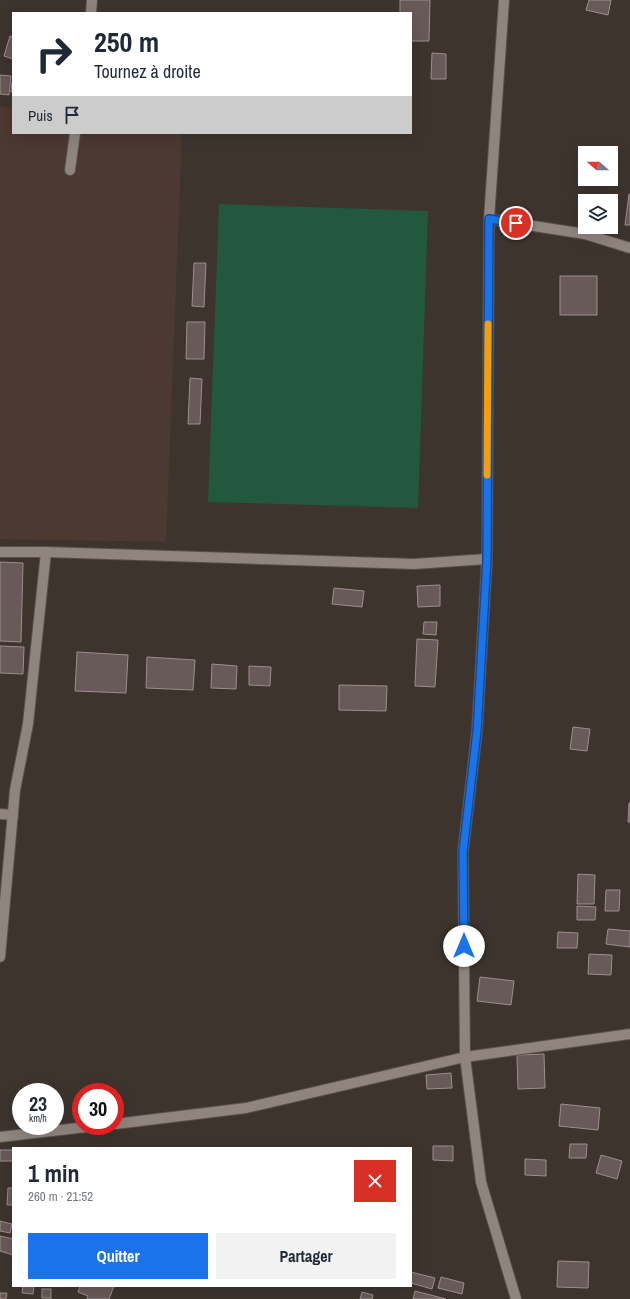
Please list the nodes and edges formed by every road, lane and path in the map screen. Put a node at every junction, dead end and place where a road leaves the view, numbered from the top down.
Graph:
1 (92, 0) edge
2 (504, 0) edge
3 (91, 12) edge
4 (75, 134) edge
5 (70, 170) dead end
6 (489, 219) junction
7 (630, 248) edge
8 (0, 552) edge
9 (46, 552) junction
10 (487, 559) junction
11 (0, 814) edge
12 (13, 815) junction
13 (0, 957) edge
14 (630, 1034) edge
15 (465, 1057) junction
16 (124, 1123) edge
17 (72, 1129) edge
18 (0, 1138) edge
19 (516, 1299) edge

1 - 3 street
2 - 6 street
4 - 5 street
6 - 7 street
6 - 10 street
8 - 9 street
9 - 10 street
9 - 12 street
10 - 15 street
11 - 12 street
12 - 13 street
14 - 15 street
15 - 16 street
15 - 19 street
17 - 18 street

